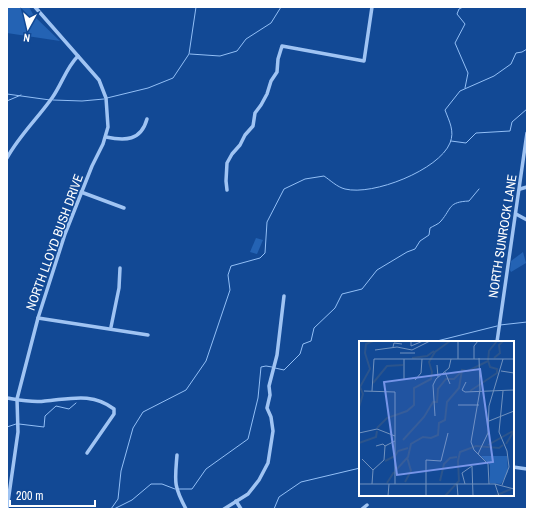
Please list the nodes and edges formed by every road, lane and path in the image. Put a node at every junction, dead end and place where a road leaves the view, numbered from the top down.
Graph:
1 (35, 7) edge
2 (372, 7) edge
3 (78, 56) junction
4 (148, 120) dead end
5 (527, 133) edge
6 (106, 137) junction
7 (7, 158) edge
8 (527, 187) edge
9 (520, 189) junction
10 (228, 190) dead end
11 (82, 192) junction
12 (124, 208) dead end
13 (516, 214) junction
14 (527, 220) edge
15 (120, 268) dead end
16 (284, 296) dead end
17 (38, 318) junction
18 (111, 328) junction
19 (148, 334) dead end
20 (498, 341) edge
21 (7, 398) edge
22 (17, 399) junction
23 (87, 453) dead end
24 (177, 455) dead end
25 (514, 467) edge
26 (527, 469) edge
27 (9, 479) edge
28 (236, 501) junction
29 (367, 505) dead end
30 (7, 509) edge
31 (186, 509) edge
32 (224, 509) edge
33 (241, 509) edge
34 (362, 509) edge

1 - 3 street, NORTH LLOYD BUSH DRIVE
2 - 10 street
3 - 6 street, NORTH LLOYD BUSH DRIVE
3 - 7 street
4 - 6 street
5 - 9 street, NORTH SUNROCK LANE
6 - 11 street, NORTH LLOYD BUSH DRIVE
8 - 9 street
9 - 13 street, NORTH SUNROCK LANE
11 - 12 street
11 - 17 street, NORTH LLOYD BUSH DRIVE
13 - 14 street
13 - 20 street, NORTH SUNROCK LANE
15 - 18 street
16 - 28 street
17 - 18 street
17 - 22 street, NORTH LLOYD BUSH DRIVE
18 - 19 street
21 - 22 street
22 - 23 street
22 - 27 street, NORTH LLOYD BUSH DRIVE
24 - 31 street
25 - 26 street
27 - 30 street, NORTH LLOYD BUSH DRIVE
28 - 32 street
28 - 33 street
29 - 34 street

